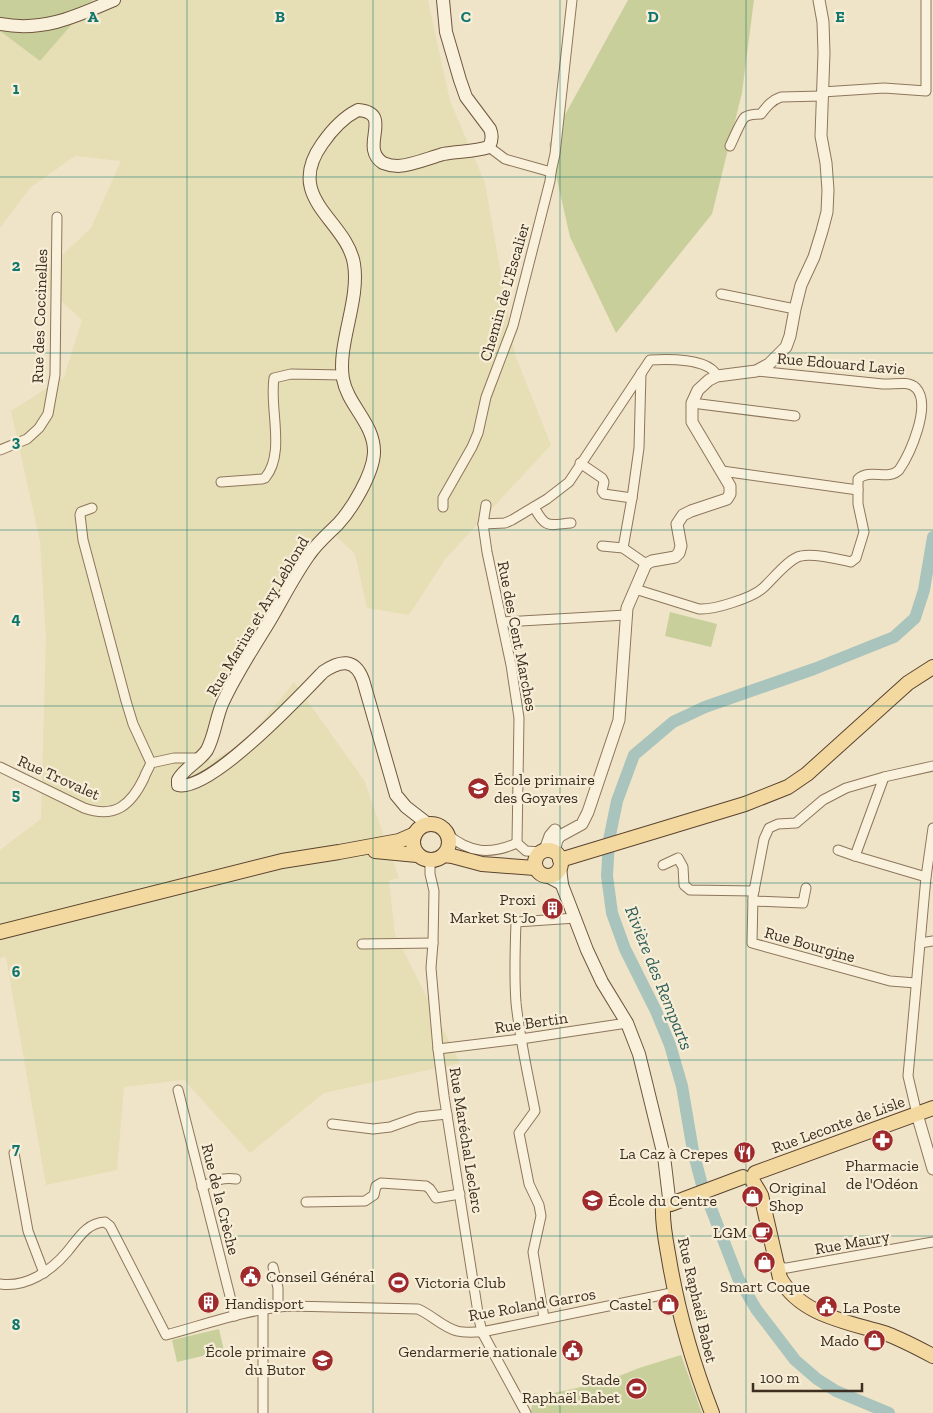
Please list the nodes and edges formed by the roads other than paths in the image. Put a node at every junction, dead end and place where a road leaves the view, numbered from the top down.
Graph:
1 (114, 0) edge
2 (443, 0) edge
3 (572, 0) edge
4 (819, 0) edge
5 (926, 0) edge
6 (0, 24) edge
7 (822, 94) junction
8 (730, 146) dead end
9 (488, 147) junction
10 (551, 172) junction
11 (57, 217) dead end
12 (721, 294) dead end
13 (795, 309) junction
14 (756, 371) junction
15 (641, 372) junction
16 (343, 375) junction
17 (718, 376) junction
18 (692, 402) junction
19 (794, 416) dead end
20 (0, 450) edge
21 (580, 463) junction
22 (722, 471) junction
23 (221, 482) dead end
24 (858, 490) junction
25 (632, 498) junction
26 (486, 505) dead end
27 (443, 507) dead end
28 (534, 507) junction
29 (92, 508) dead end
30 (571, 523) dead end
31 (483, 524) junction
32 (602, 546) dead end
33 (623, 548) junction
34 (646, 564) junction
35 (635, 589) junction
36 (626, 616) junction
37 (502, 622) junction
38 (933, 667) edge
39 (201, 758) junction
40 (151, 763) junction
41 (933, 766) edge
42 (0, 767) edge
43 (884, 777) junction
44 (933, 828) edge
45 (420, 830) junction
46 (448, 836) junction
47 (517, 844) junction
48 (838, 850) dead end
49 (339, 852) junction
50 (931, 855) edge
51 (444, 856) junction
52 (855, 856) junction
53 (423, 858) junction
54 (463, 858) junction
55 (547, 861) junction
56 (663, 866) dead end
57 (926, 877) junction
58 (806, 888) dead end
59 (754, 891) junction
60 (753, 901) junction
61 (576, 918) junction
62 (0, 932) edge
63 (933, 941) edge
64 (433, 943) junction
65 (920, 943) junction
66 (362, 944) dead end
67 (916, 984) junction
68 (627, 1023) junction
69 (521, 1039) junction
70 (438, 1049) junction
71 (178, 1090) dead end
72 (933, 1108) edge
73 (447, 1114) junction
74 (917, 1114) junction
75 (332, 1124) dead end
76 (14, 1153) dead end
77 (933, 1169) edge
78 (745, 1178) junction
79 (236, 1179) dead end
80 (202, 1187) junction
81 (460, 1194) junction
82 (306, 1202) dead end
83 (670, 1202) junction
84 (933, 1242) edge
85 (776, 1264) junction
86 (273, 1266) dead end
87 (44, 1273) junction
88 (0, 1284) edge
89 (676, 1292) junction
90 (278, 1307) junction
91 (263, 1309) junction
92 (235, 1316) junction
93 (544, 1318) junction
94 (482, 1332) junction
95 (933, 1356) edge
96 (263, 1413) edge
97 (526, 1413) edge
98 (712, 1413) edge

1 - 6 main road
2 - 9 main road
3 - 10 street
4 - 7 street
5 - 7 street
7 - 8 street
7 - 13 street
9 - 10 street
9 - 16 main road, Rue Marius et Ary Leblond
10 - 27 street, Chemin de L'Escalier
11 - 20 street, Rue des Coccinelles
12 - 13 street
13 - 14 street
14 - 17 street
14 - 24 street, Rue Edouard Lavie
15 - 17 street
15 - 21 street
15 - 25 street
16 - 23 street
16 - 39 main road, Rue Marius et Ary Leblond
17 - 18 street
18 - 19 street
18 - 22 street
21 - 25 street
21 - 28 street
22 - 24 street
22 - 34 street
24 - 35 street
25 - 33 street
26 - 31 street
28 - 30 street
28 - 31 street
29 - 40 street
31 - 37 street, Rue des Cent Marches
32 - 33 street
33 - 34 street
34 - 35 street
35 - 36 street
36 - 37 street
36 - 55 street
37 - 47 street, Rue des Cent Marches
38 - 55 main road
39 - 40 street
39 - 45 main road, Rue Marius et Ary Leblond
40 - 42 street, Rue Trovalet
41 - 43 street, Rue Bourgine
43 - 52 street
43 - 59 street, Rue Bourgine
44 - 50 street
45 - 46 main road
45 - 49 main road
45 - 53 main road
46 - 47 street
46 - 51 main road
46 - 54 main road
47 - 55 street
48 - 52 street
49 - 53 main road
49 - 62 main road
50 - 57 street
51 - 53 main road
51 - 54 main road
52 - 57 street
53 - 64 street, Rue Maréchal Leclerc
54 - 55 main road
55 - 61 main road
56 - 59 street
57 - 65 street
58 - 60 street
59 - 60 street, Rue Bourgine
60 - 67 street, Rue Bourgine
61 - 68 main road
61 - 69 street
63 - 65 street
64 - 66 street
64 - 70 street, Rue Maréchal Leclerc
65 - 67 street
67 - 74 street
68 - 69 street, Rue Bertin
68 - 83 main road
69 - 70 street, Rue Bertin
69 - 93 street
70 - 73 street, Rue Maréchal Leclerc
71 - 80 street, Rue de la Crèche
72 - 74 main road, Rue Leconte de Lisle
73 - 75 street
73 - 81 street, Rue Maréchal Leclerc
74 - 77 street
74 - 78 main road, Rue Leconte de Lisle
76 - 87 street
78 - 83 main road
78 - 85 main road
79 - 80 street
80 - 92 street, Rue de la Crèche
81 - 82 street
81 - 94 street, Rue Maréchal Leclerc
83 - 89 main road, Rue Raphaël Babet
84 - 85 street, Rue Maury
85 - 95 main road
86 - 90 street
87 - 88 street
87 - 92 street, Rue Roland Garros
89 - 93 street, Rue Roland Garros
89 - 98 main road, Rue Raphaël Babet
90 - 91 street, Rue Roland Garros
90 - 94 street, Rue Roland Garros
91 - 92 street, Rue Roland Garros
91 - 96 street
93 - 94 street, Rue Roland Garros
94 - 97 street, Rue Maréchal Leclerc

